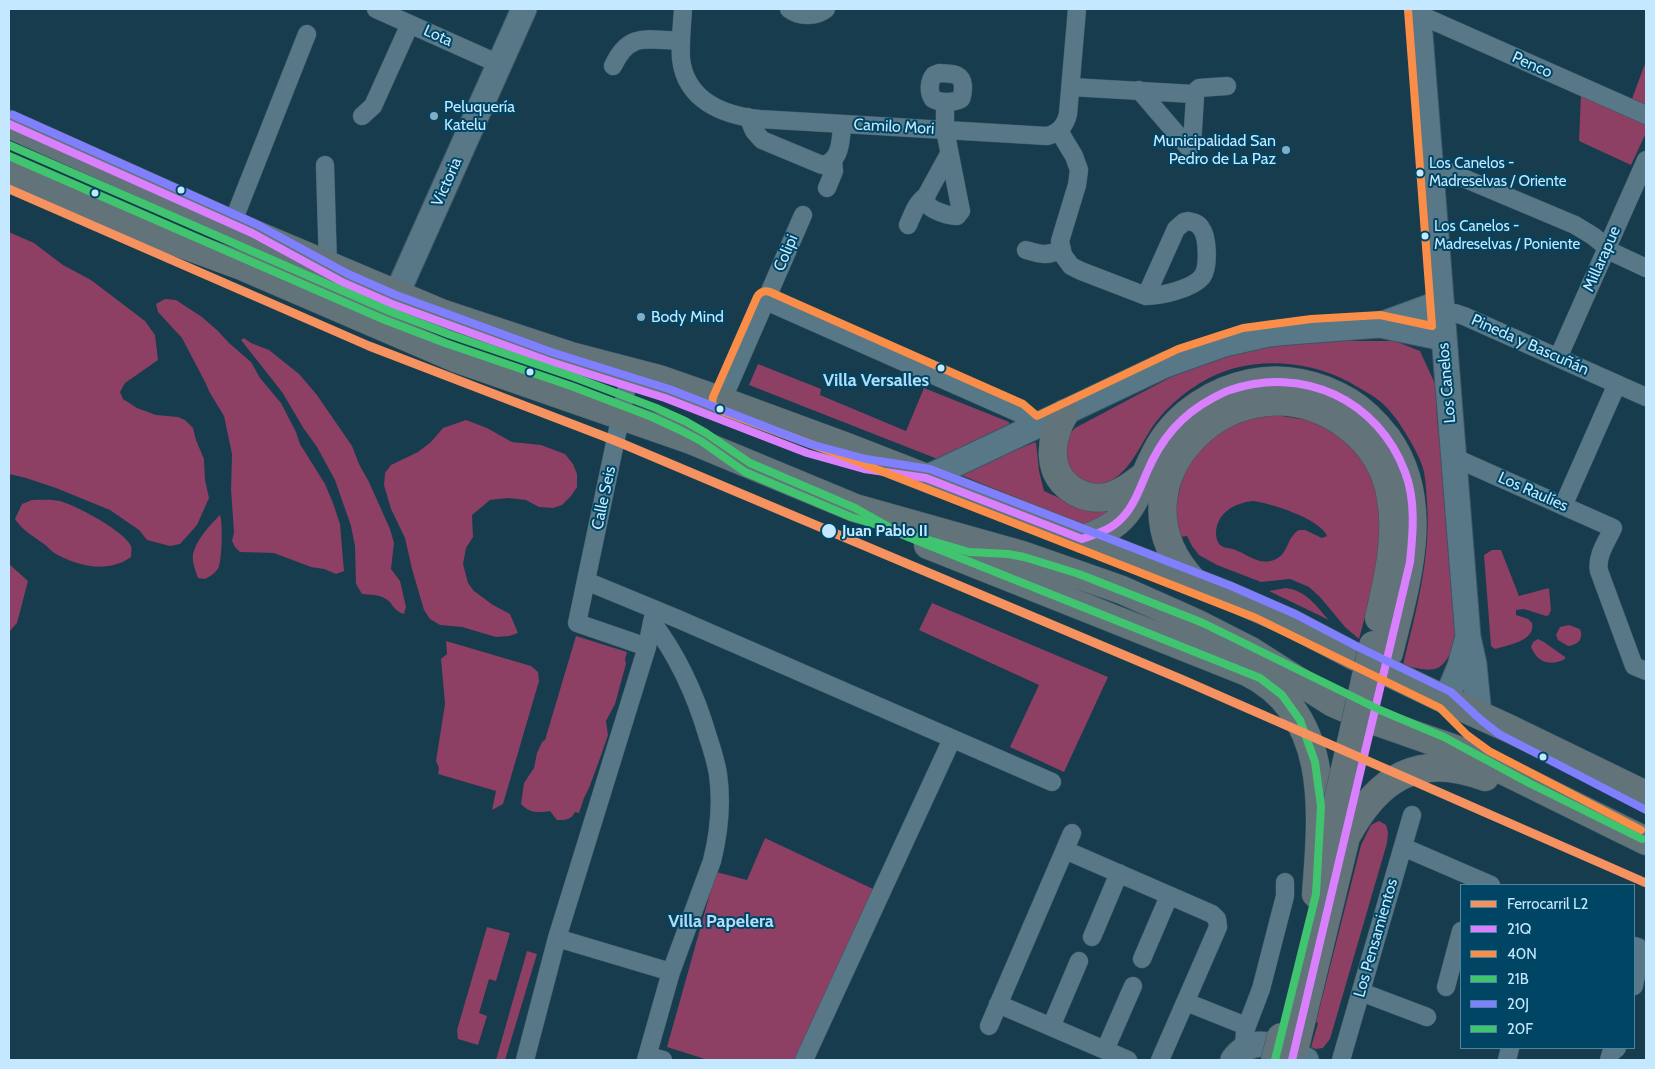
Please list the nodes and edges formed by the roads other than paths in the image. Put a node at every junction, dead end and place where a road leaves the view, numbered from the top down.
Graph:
1 (376, 9) edge
2 (524, 9) edge
3 (683, 9) edge
4 (789, 9) edge
5 (826, 9) edge
6 (1077, 9) edge
7 (1418, 12) edge
8 (410, 24) junction
9 (307, 34) dead end
10 (681, 41) junction
11 (499, 64) junction
12 (613, 66) dead end
13 (1071, 86) junction
14 (1227, 86) dead end
15 (1139, 90) junction
16 (1193, 94) junction
17 (945, 102) dead end
18 (1646, 115) edge
19 (362, 116) dead end
20 (748, 117) junction
21 (9, 124) edge
22 (842, 124) junction
23 (945, 130) junction
24 (1059, 131) junction
25 (949, 154) junction
26 (1646, 160) edge
27 (833, 161) junction
28 (1430, 164) junction
29 (325, 165) dead end
30 (9, 172) edge
31 (827, 188) dead end
32 (926, 196) junction
33 (803, 215) dead end
34 (232, 224) junction
35 (908, 225) dead end
36 (1607, 248) junction
37 (1060, 249) junction
38 (1026, 250) dead end
39 (328, 266) junction
40 (1646, 268) edge
41 (396, 295) junction
42 (1146, 296) dead end
43 (766, 301) junction
44 (1441, 308) junction
45 (1380, 325) junction
46 (382, 327) junction
47 (1443, 338) junction
48 (1558, 358) junction
49 (630, 372) junction
50 (1617, 384) junction
51 (1646, 397) edge
52 (722, 401) junction
53 (1065, 414) junction
54 (621, 416) junction
55 (1032, 429) junction
56 (1453, 457) junction
57 (1147, 474) junction
58 (926, 478) junction
59 (1563, 506) junction
60 (855, 508) junction
61 (1082, 539) junction
62 (586, 581) junction
63 (1194, 582) junction
64 (654, 616) junction
65 (1468, 637) junction
66 (646, 647) junction
67 (1381, 649) junction
68 (1646, 671) edge
69 (1446, 700) junction
70 (1478, 715) junction
71 (952, 739) junction
72 (1052, 782) dead end
73 (1646, 795) edge
74 (1412, 815) dead end
75 (1332, 832) junction
76 (1072, 833) dead end
77 (1646, 841) edge
78 (1403, 847) junction
79 (1065, 850) junction
80 (1646, 857) edge
81 (1119, 873) junction
82 (1285, 882) dead end
83 (1480, 883) edge
84 (1169, 896) junction
85 (1460, 935) edge
86 (1092, 936) dead end
87 (557, 938) junction
88 (1635, 946) edge
89 (1142, 958) dead end
90 (1080, 961) dead end
91 (671, 972) junction
92 (1635, 982) edge
93 (1133, 986) dead end
94 (1446, 987) dead end
95 (1361, 992) junction
96 (1186, 1002) junction
97 (998, 1004) junction
98 (1427, 1017) dead end
99 (988, 1026) dead end
100 (1051, 1027) junction
101 (1241, 1045) edge
102 (1105, 1050) junction
103 (1290, 1052) edge
104 (652, 1059) edge
105 (525, 1060) edge
106 (804, 1060) edge
107 (1128, 1060) edge
108 (1160, 1060) edge
109 (1341, 1060) edge

1 - 8 street, Lota
2 - 11 main road, Victoria
3 - 10 street, Camilo Mori
4 - 5 street
6 - 13 street
7 - 18 street, Penco
7 - 28 main road, Los Canelos
8 - 11 street, Lota
8 - 19 street
9 - 34 street
10 - 12 street
10 - 20 street, Camilo Mori
11 - 41 main road, Victoria
13 - 15 street
13 - 24 street
14 - 16 street
15 - 16 street
15 - 16 street
17 - 23 street
20 - 22 street, Camilo Mori
20 - 27 street
21 - 34 highway
22 - 23 street, Camilo Mori
22 - 27 street
23 - 24 street, Camilo Mori
23 - 25 street
24 - 37 street
25 - 32 street
25 - 32 street
26 - 36 street, Millarapue
27 - 31 street
28 - 36 street
28 - 44 main road, Los Canelos
29 - 39 street
30 - 46 highway
32 - 35 street
33 - 43 street, Colipi
34 - 39 highway
36 - 40 street
36 - 48 street, Millarapue
37 - 38 street
37 - 42 street
39 - 41 highway
41 - 46 main road, Victoria
41 - 49 highway
43 - 52 street, Colipi
43 - 55 street
44 - 45 main road
44 - 47 main road, Los Canelos
44 - 48 street, Pineda y Bascuñán
45 - 47 main road
45 - 53 main road
46 - 54 highway
47 - 56 main road, Los Canelos
48 - 50 street, Pineda y Bascuñán
49 - 52 highway
49 - 54 street, Calle Seis
50 - 51 street, Pineda y Bascuñán
50 - 59 street
52 - 58 highway
53 - 55 main road
53 - 57 highway
54 - 60 highway
54 - 62 street, Calle Seis
55 - 58 main road
56 - 59 street, Los Raulíes
56 - 65 main road, Los Canelos
57 - 61 highway
57 - 67 highway
58 - 61 highway
59 - 68 street, Los Raulíes
60 - 75 highway
60 - 77 highway
61 - 63 highway
62 - 64 street
62 - 66 street, Calle Seis
63 - 67 highway
63 - 69 highway
64 - 66 street
64 - 71 street
64 - 91 street
65 - 69 main road, Los Canelos
65 - 70 main road, Los Canelos
66 - 87 street
67 - 75 highway
69 - 70 highway
70 - 73 highway
71 - 72 street
71 - 106 street
74 - 78 street, Los Pensamientos
75 - 80 highway
75 - 103 highway
75 - 103 highway
76 - 79 street
78 - 83 street
78 - 95 street, Los Pensamientos
79 - 81 street
79 - 97 street
81 - 84 street
81 - 86 street
82 - 101 street
84 - 89 street
84 - 96 street
85 - 94 street
87 - 91 street
87 - 105 street
88 - 92 street
90 - 100 street
91 - 104 street
93 - 102 street
95 - 98 street
95 - 109 street, Los Pensamientos
96 - 101 street
96 - 108 street
97 - 99 street
97 - 100 street
100 - 102 street
101 - 103 main road
102 - 107 street

